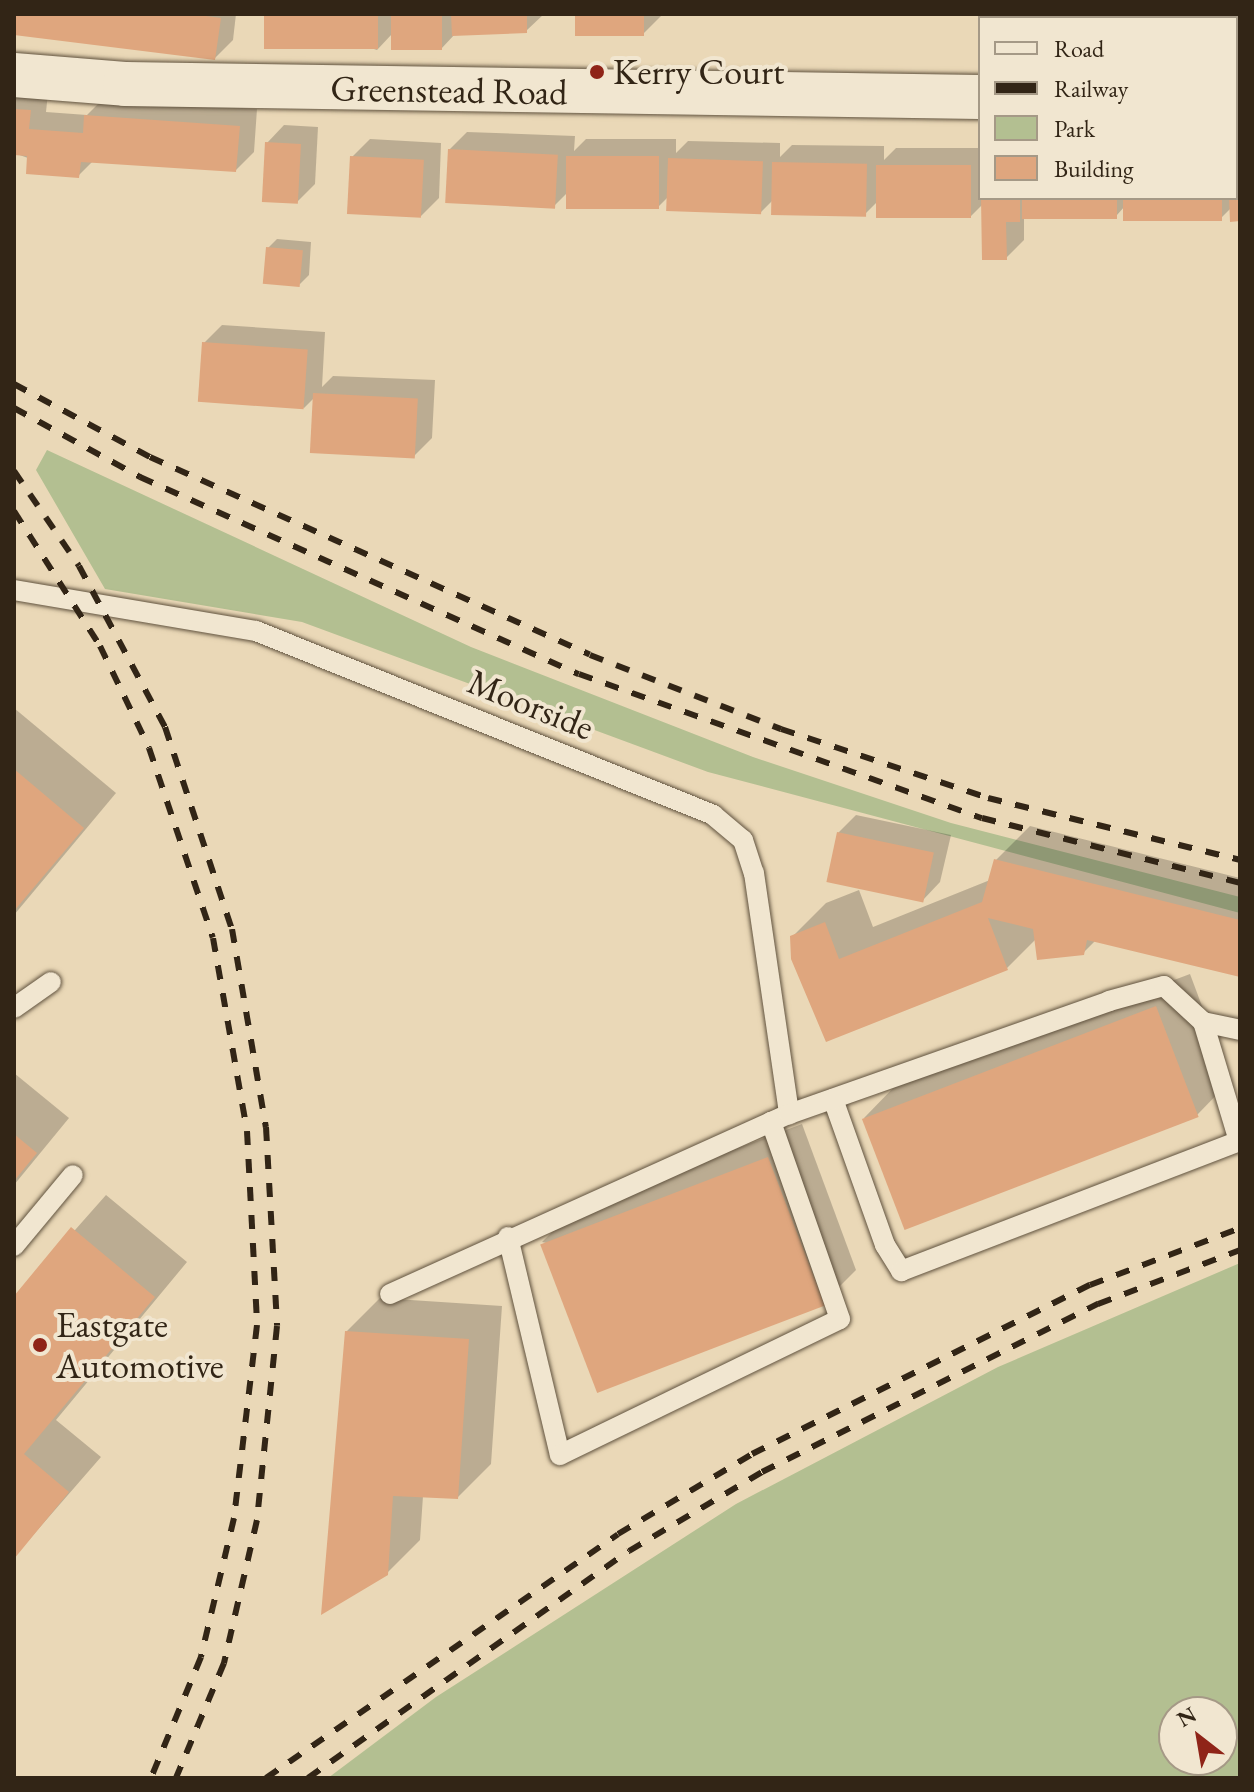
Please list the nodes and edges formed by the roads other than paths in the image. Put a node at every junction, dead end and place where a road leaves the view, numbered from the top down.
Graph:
1 (14, 75) edge
2 (978, 97) edge
3 (14, 590) edge
4 (51, 982) dead end
5 (14, 1008) edge
6 (1203, 1022) junction
7 (1240, 1030) edge
8 (833, 1099) junction
9 (780, 1118) junction
10 (73, 1175) dead end
11 (508, 1237) junction
12 (14, 1246) edge
13 (390, 1294) dead end

1 - 2 street, Greenstead Road
3 - 9 lane, Moorside
4 - 5 lane
6 - 7 lane
6 - 8 lane
6 - 8 lane
8 - 9 lane
9 - 11 lane
9 - 11 lane, Moorside
10 - 12 lane
11 - 13 lane

